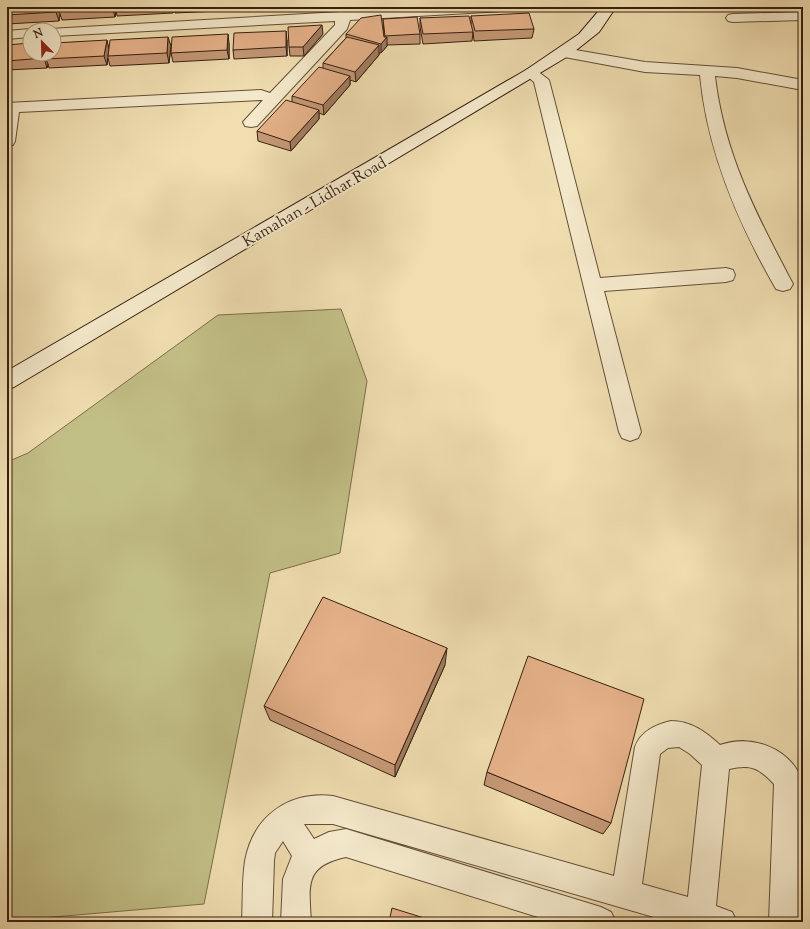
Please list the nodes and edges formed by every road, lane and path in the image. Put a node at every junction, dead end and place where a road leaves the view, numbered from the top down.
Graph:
1 (503, 7) edge
2 (610, 7) edge
3 (468, 8) edge
4 (803, 16) edge
5 (343, 17) junction
6 (733, 18) dead end
7 (62, 32) edge
8 (22, 34) edge
9 (7, 35) edge
10 (564, 52) junction
11 (707, 72) junction
12 (532, 73) junction
13 (803, 85) edge
14 (272, 98) junction
15 (10, 108) edge
16 (251, 122) dead end
17 (7, 141) edge
18 (726, 275) dead end
19 (783, 284) dead end
20 (593, 285) junction
21 (7, 381) edge
22 (630, 432) dead end
23 (716, 760) junction
24 (285, 819) junction
25 (309, 857) junction
26 (626, 893) junction
27 (708, 920) edge
28 (257, 922) edge
29 (296, 922) edge
30 (601, 922) edge
31 (784, 922) edge

1 - 3 street
2 - 10 street, Kamahan - Lidhar Road
3 - 5 street
4 - 6 street
5 - 7 street
5 - 14 street
8 - 9 street
10 - 11 street
10 - 12 street, Kamahan - Lidhar Road
11 - 13 street
11 - 19 street
12 - 20 street
12 - 21 street, Kamahan - Lidhar Road
14 - 15 street
14 - 16 street
15 - 17 street
18 - 20 street
20 - 22 street
23 - 26 street
23 - 27 street
23 - 31 street
24 - 25 street
24 - 26 street
24 - 28 street
25 - 29 street
25 - 30 street
26 - 27 street

